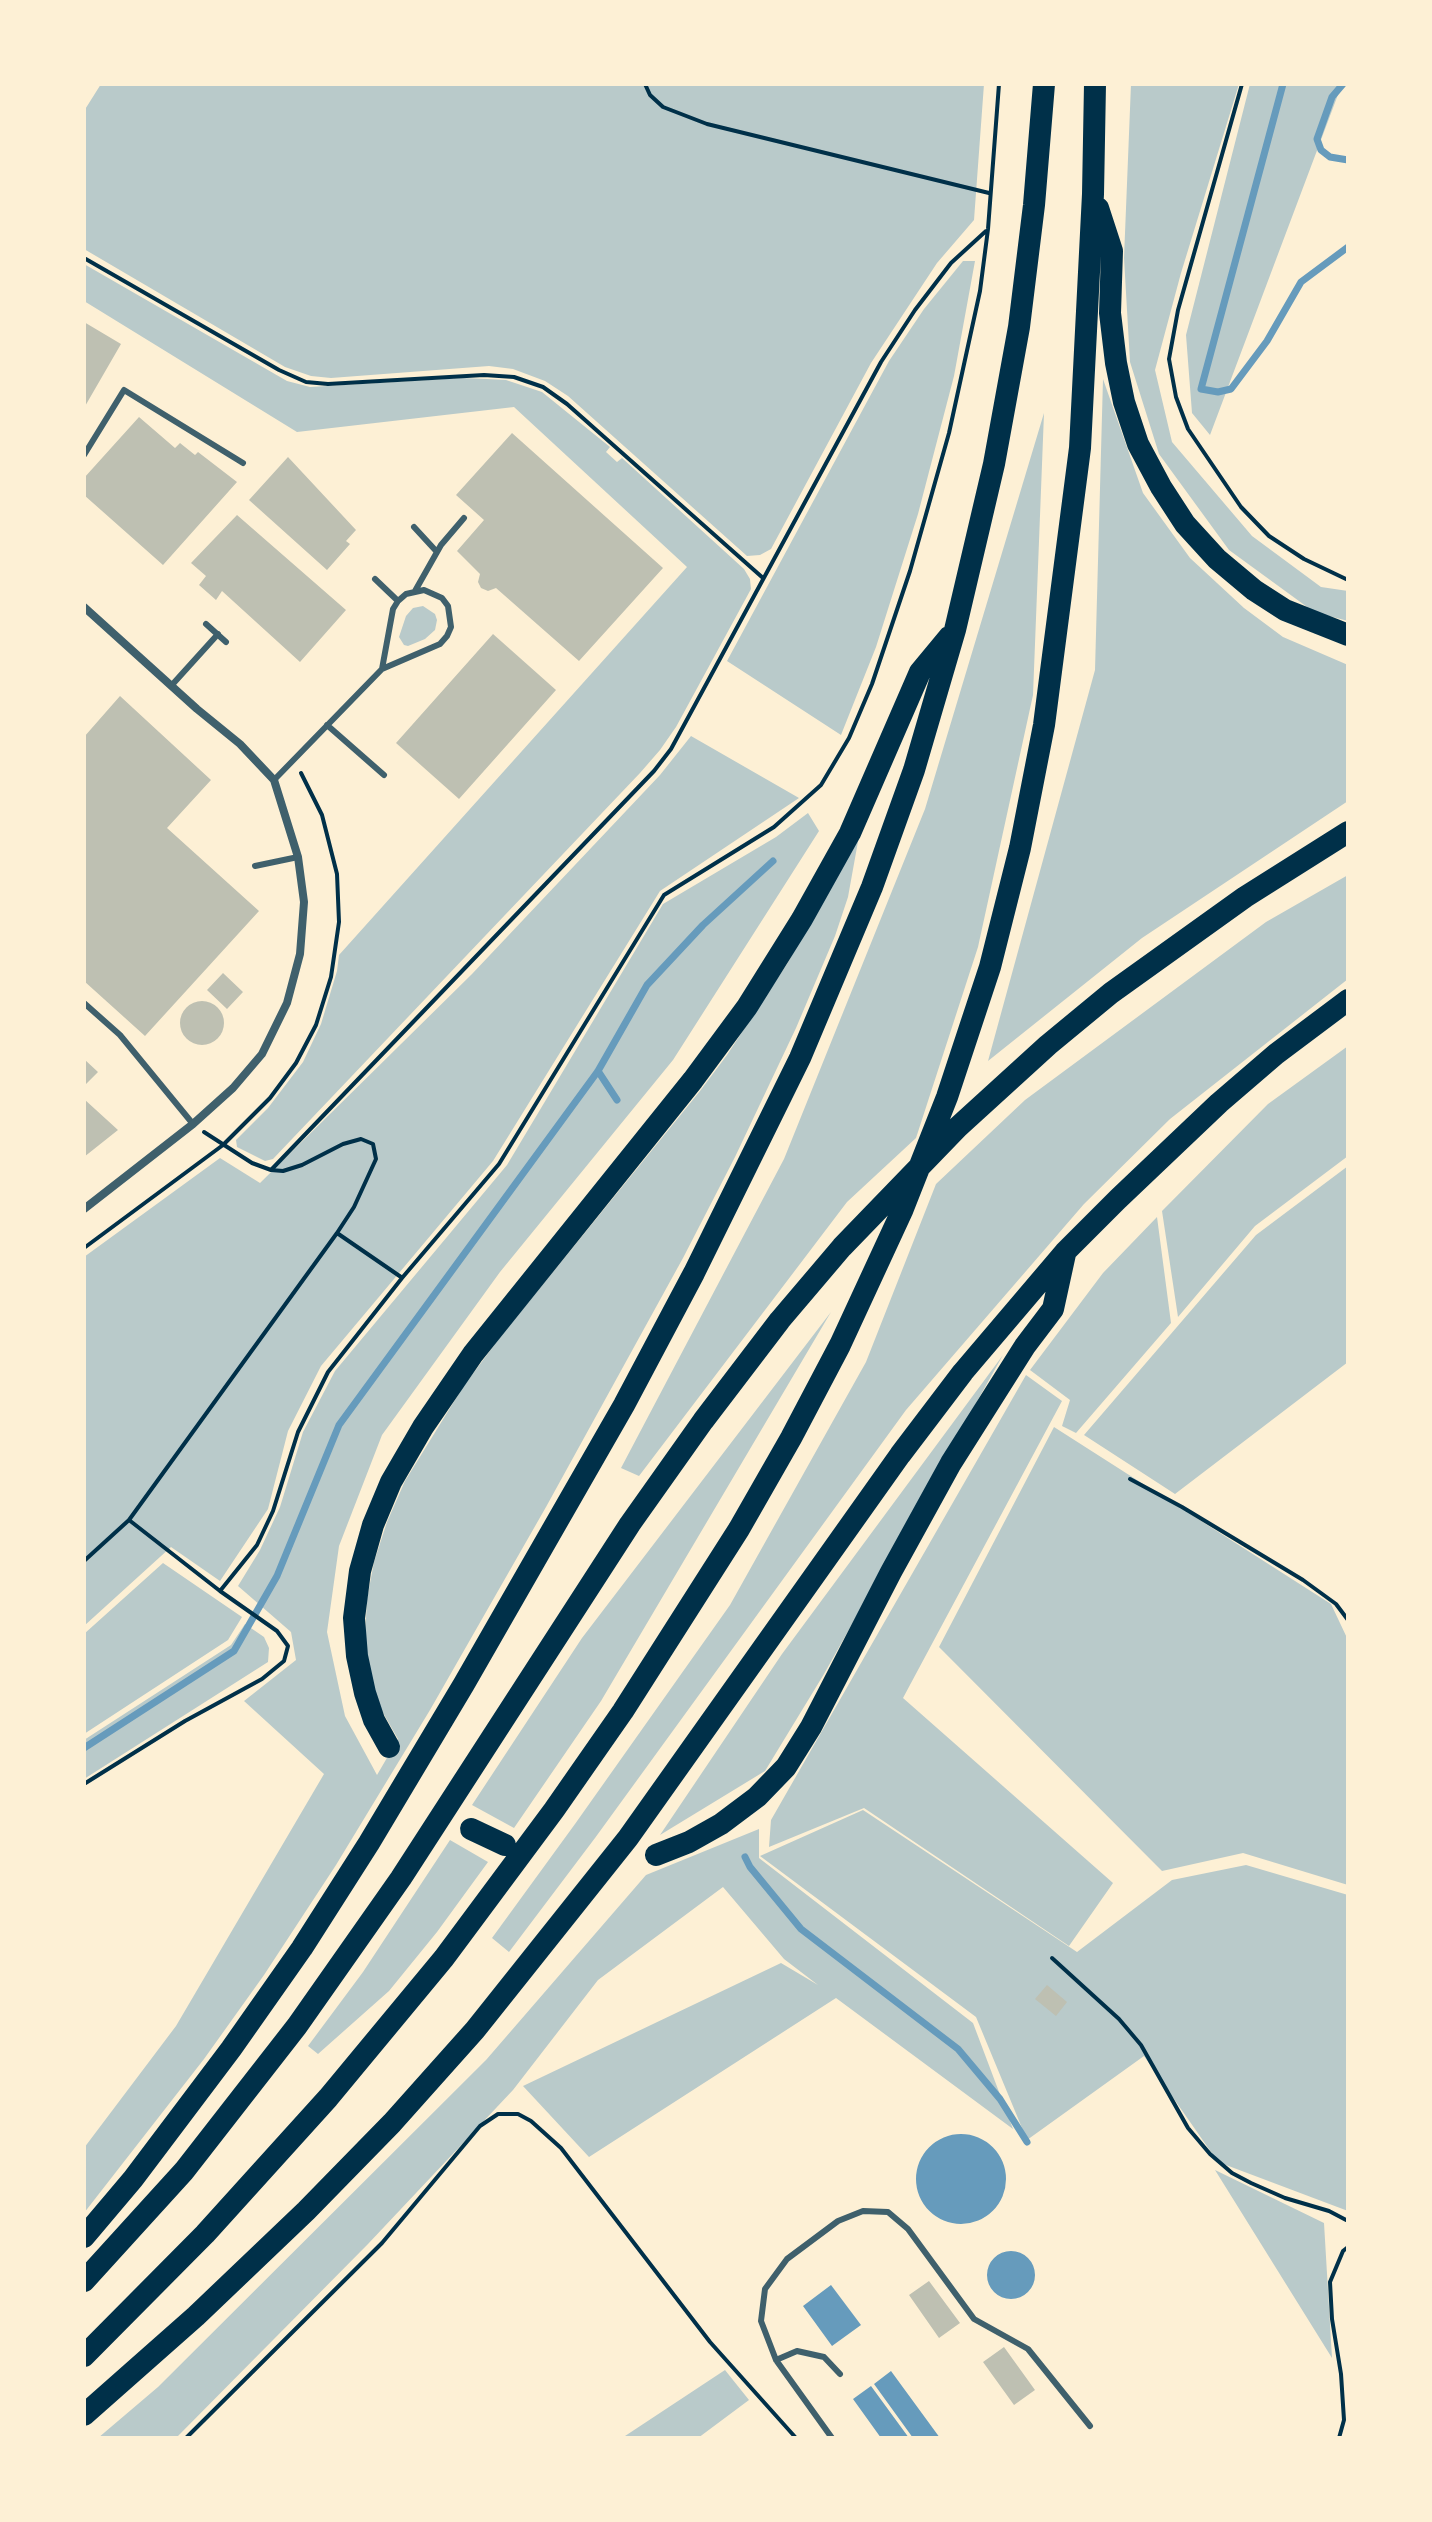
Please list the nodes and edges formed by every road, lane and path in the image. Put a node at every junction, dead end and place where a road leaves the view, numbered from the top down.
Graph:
1 (645, 84) edge
2 (999, 84) edge
3 (1044, 84) edge
4 (1095, 84) edge
5 (1242, 84) edge
6 (989, 193) junction
7 (1093, 194) junction
8 (988, 229) junction
9 (84, 258) edge
10 (84, 455) edge
11 (243, 463) dead end
12 (464, 518) dead end
13 (414, 527) dead end
14 (437, 552) junction
15 (375, 579) dead end
16 (763, 579) junction
17 (1348, 580) edge
18 (415, 591) junction
19 (398, 601) junction
20 (84, 607) edge
21 (206, 624) dead end
22 (955, 630) junction
23 (218, 634) junction
24 (1348, 635) edge
25 (226, 642) dead end
26 (382, 669) junction
27 (171, 686) junction
28 (327, 725) junction
29 (384, 775) dead end
30 (274, 780) junction
31 (1348, 832) edge
32 (298, 857) junction
33 (255, 866) dead end
34 (1348, 1000) edge
35 (84, 1003) edge
36 (193, 1124) junction
37 (223, 1145) junction
38 (271, 1170) junction
39 (84, 1209) edge
40 (337, 1233) junction
41 (84, 1248) edge
42 (1065, 1252) junction
43 (402, 1278) junction
44 (1130, 1479) dead end
45 (129, 1520) junction
46 (84, 1561) edge
47 (220, 1591) junction
48 (1348, 1620) edge
49 (389, 1747) dead end
50 (84, 1784) edge
51 (471, 1829) dead end
52 (505, 1845) dead end
53 (656, 1855) dead end
54 (1052, 1958) dead end
55 (1348, 2221) edge
56 (84, 2237) edge
57 (1348, 2247) edge
58 (84, 2281) edge
59 (84, 2356) edge
60 (776, 2360) junction
61 (840, 2374) dead end
62 (84, 2415) edge
63 (1090, 2426) dead end
64 (186, 2438) edge
65 (796, 2438) edge
66 (832, 2438) edge
67 (1339, 2438) edge

1 - 6 path
2 - 6 path
3 - 22 highway
4 - 7 highway
5 - 17 path
6 - 8 path
7 - 24 highway
7 - 59 highway
8 - 16 path
8 - 43 path
9 - 16 path
10 - 11 lane
12 - 14 lane
13 - 14 lane
14 - 18 lane
15 - 19 lane
16 - 38 path
18 - 19 lane
18 - 26 lane
19 - 26 lane
20 - 27 street
21 - 23 lane
22 - 49 highway
22 - 56 highway
23 - 25 lane
23 - 27 lane
26 - 28 lane
27 - 30 street
28 - 29 lane
28 - 30 lane
30 - 32 street
31 - 58 highway
32 - 33 lane
32 - 36 street
34 - 42 highway
35 - 36 lane
36 - 37 path
36 - 39 street
37 - 38 path
37 - 41 path
38 - 40 path
40 - 43 path
40 - 45 path
42 - 53 highway
42 - 62 highway
43 - 47 path
44 - 48 path
45 - 46 path
45 - 47 path
47 - 50 path
51 - 52 highway
54 - 55 path
57 - 67 path
60 - 61 lane
60 - 63 lane
60 - 66 lane
64 - 65 path

